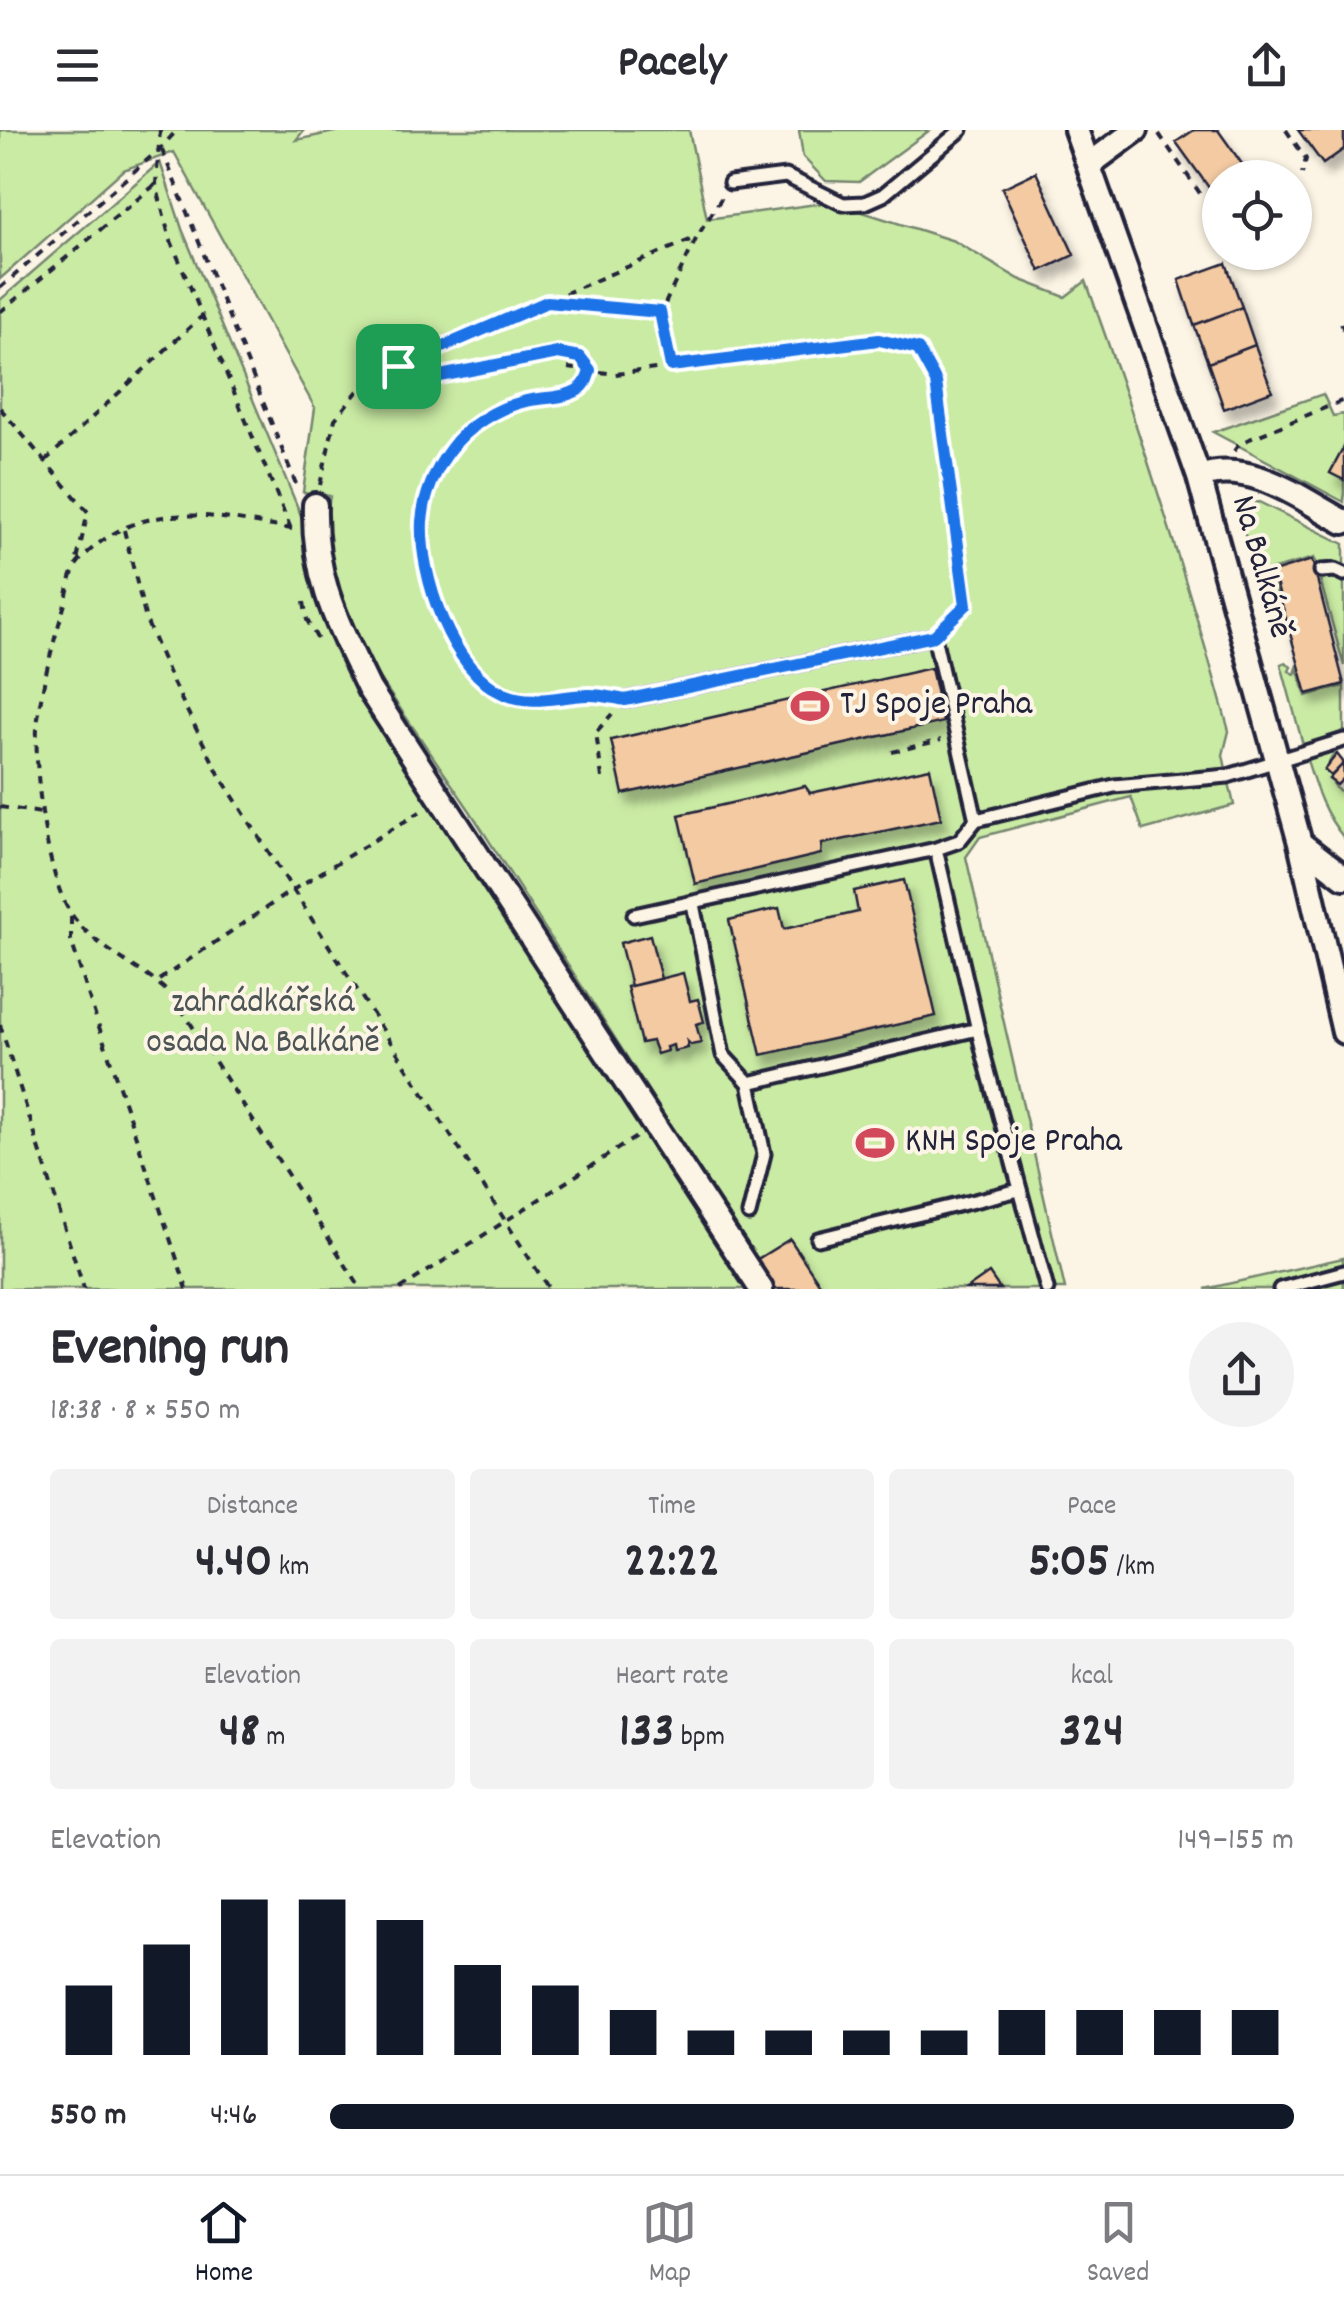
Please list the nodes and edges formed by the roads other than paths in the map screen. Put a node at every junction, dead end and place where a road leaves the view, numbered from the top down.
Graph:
1 (961, 130) edge
2 (1076, 130) edge
3 (1136, 130) edge
4 (1090, 164) junction
5 (730, 183) road end
6 (1208, 474) junction
7 (307, 499) road end
8 (1344, 522) edge
9 (1321, 570) dead end
10 (1344, 574) edge
11 (625, 700) road end
12 (1342, 743) edge
13 (1278, 759) junction
14 (976, 820) junction
15 (1300, 844) junction
16 (936, 849) junction
17 (1344, 877) edge
18 (693, 904) junction
19 (634, 915) dead end
20 (1344, 938) edge
21 (1325, 954) junction
22 (978, 1029) junction
23 (1344, 1032) edge
24 (749, 1083) junction
25 (1019, 1190) junction
26 (749, 1214) dead end
27 (818, 1240) dead end
28 (1344, 1272) edge
29 (761, 1289) edge
30 (1047, 1289) edge
31 (1280, 1289) edge

1 - 5 lane
2 - 4 street, Na Balkáně
3 - 4 street
4 - 6 street, Na Balkáně
6 - 8 street
6 - 13 street, Na Balkáně
7 - 29 street
9 - 10 lane
11 - 14 lane
12 - 13 lane
13 - 14 lane
13 - 15 street, Na Balkáně
14 - 16 lane
15 - 17 street
15 - 21 street, Na Balkáně
16 - 18 lane
16 - 22 lane
18 - 19 lane
18 - 24 lane
20 - 21 street
21 - 23 street, Na Balkáně
22 - 24 lane
22 - 25 lane
24 - 26 lane
25 - 27 lane
25 - 30 lane
28 - 31 lane

